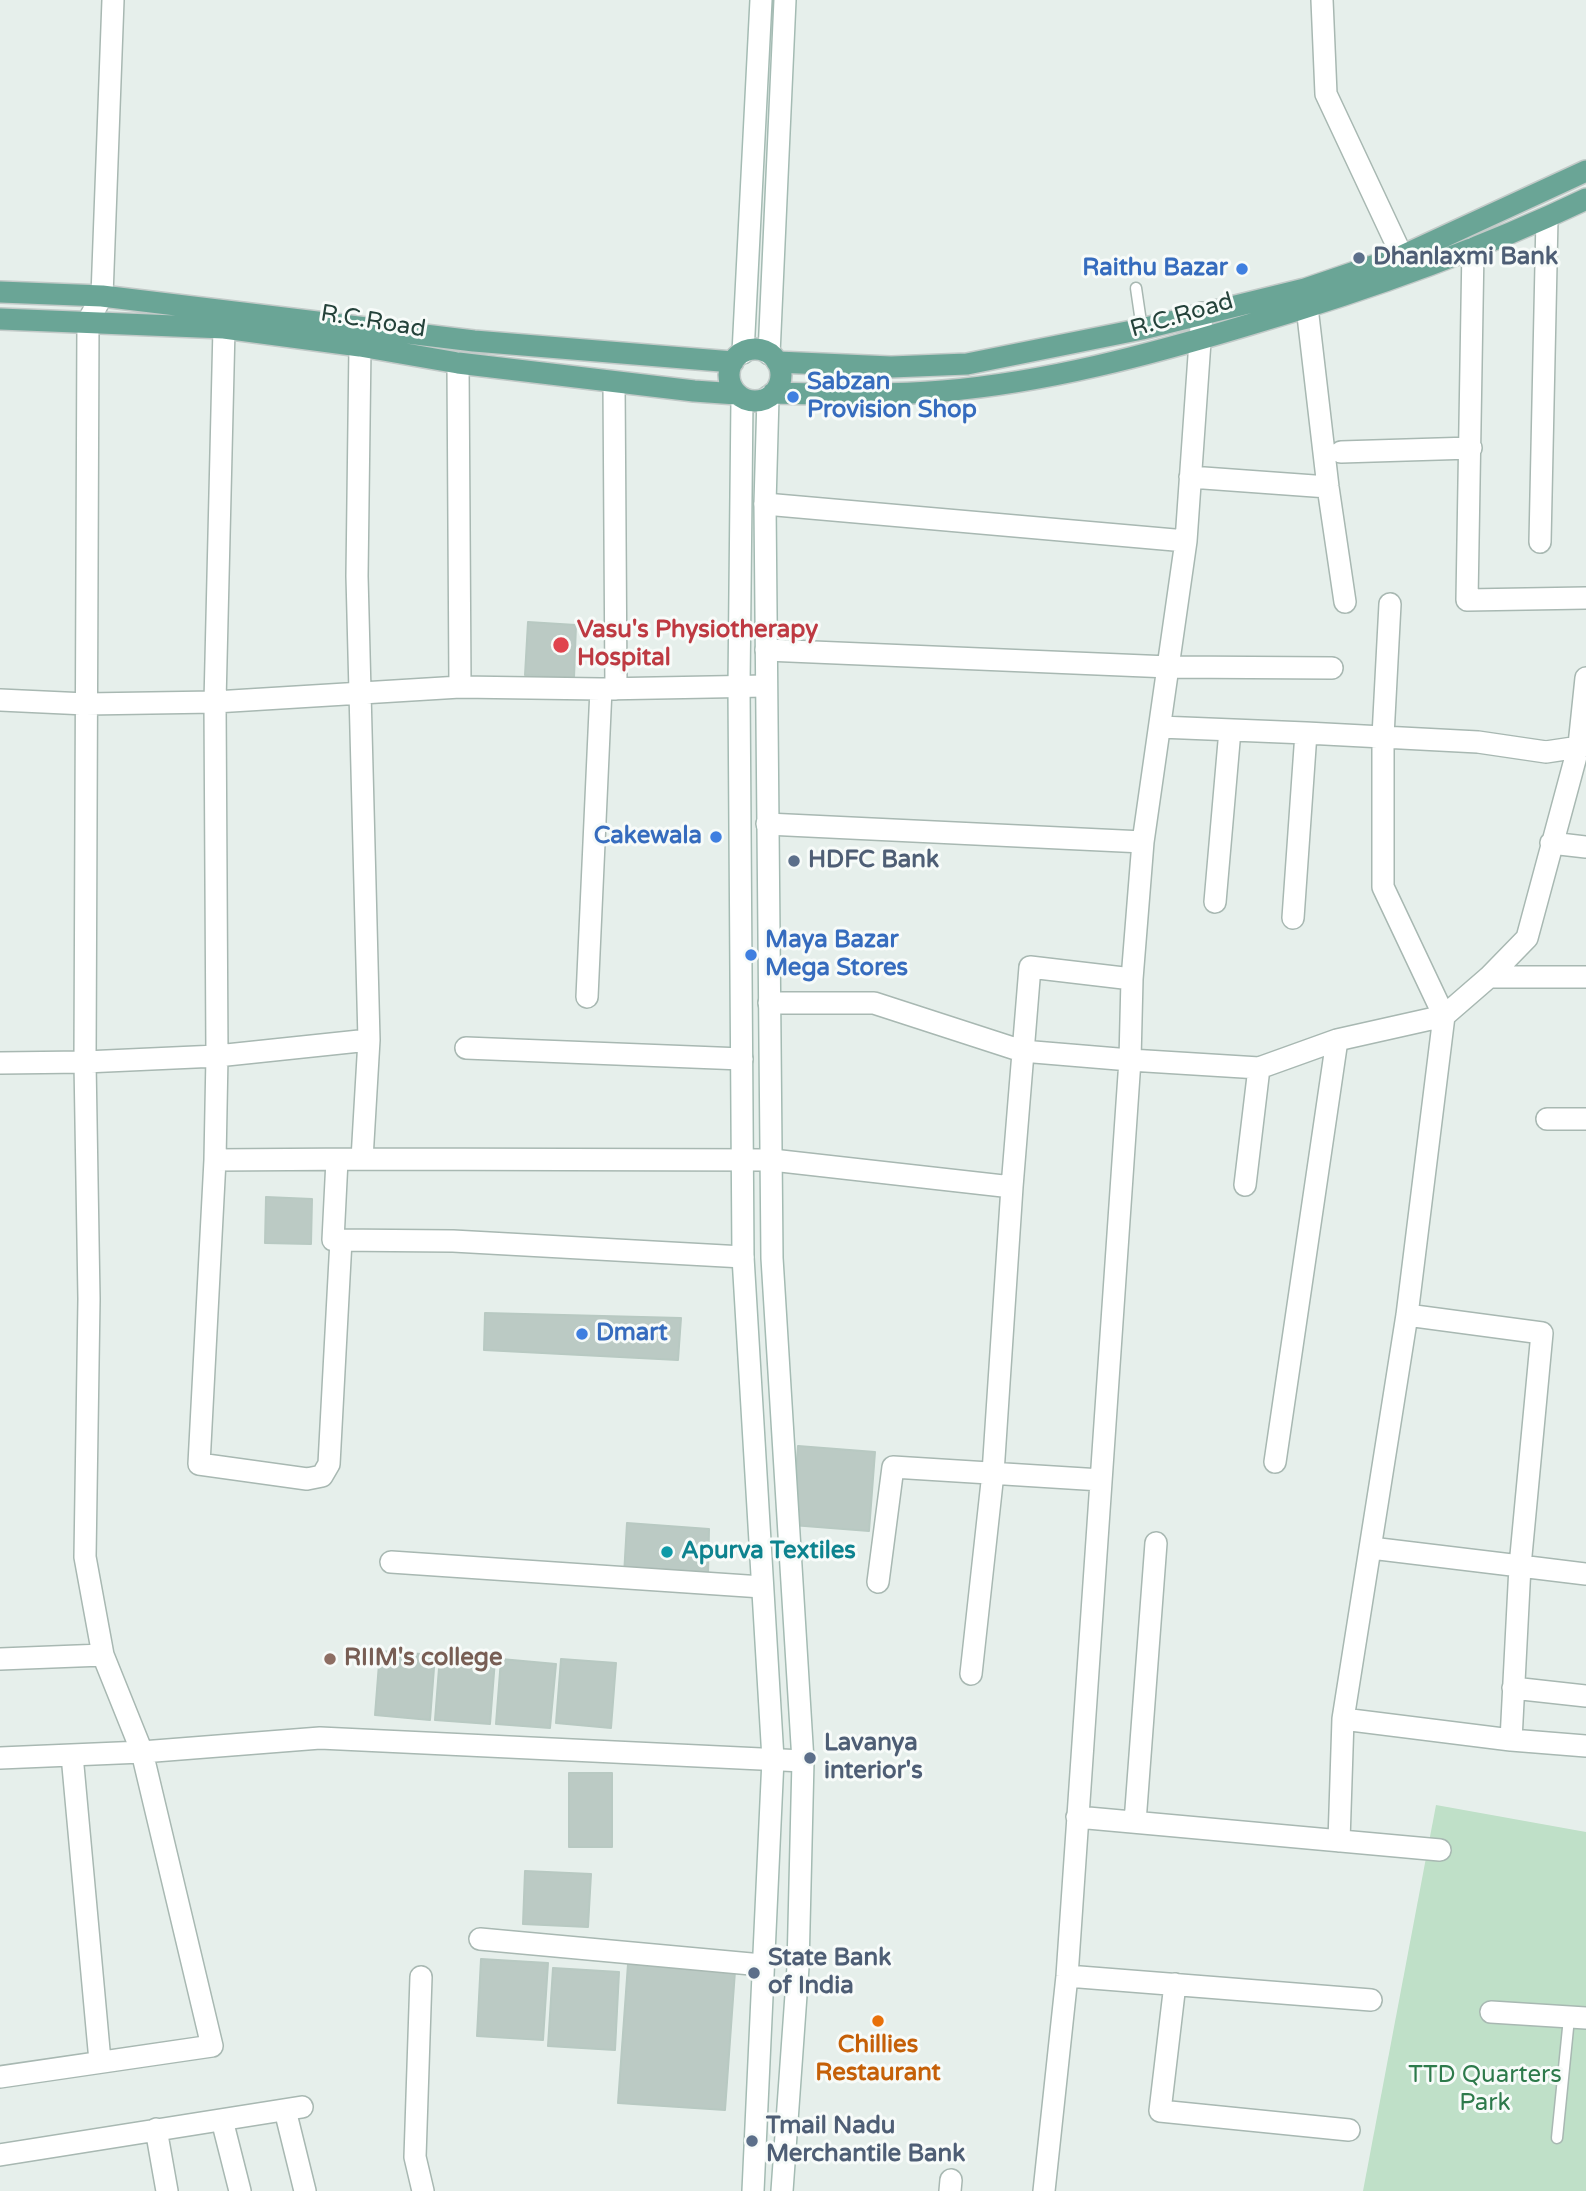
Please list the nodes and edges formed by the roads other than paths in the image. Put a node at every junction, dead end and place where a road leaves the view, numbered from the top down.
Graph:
1 (113, 0) edge
2 (761, 0) edge
3 (785, 0) edge
4 (1322, 0) edge
5 (1586, 172) edge
6 (1586, 199) edge
7 (1547, 218) junction
8 (1473, 248) junction
9 (1402, 256) junction
10 (1136, 288) dead end
11 (0, 292) edge
12 (102, 296) junction
13 (1307, 307) junction
14 (1202, 313) junction
15 (0, 319) edge
16 (88, 321) junction
17 (224, 328) junction
18 (1142, 329) junction
19 (1200, 339) junction
20 (360, 345) junction
21 (738, 357) junction
22 (773, 358) junction
23 (458, 363) junction
24 (614, 382) junction
25 (771, 395) junction
26 (740, 396) junction
27 (1471, 449) junction
28 (1341, 452) dead end
29 (1190, 477) junction
30 (1328, 487) junction
31 (765, 504) junction
32 (1185, 541) junction
33 (1540, 542) dead end
34 (1586, 598) edge
35 (1345, 602) dead end
36 (1390, 604) dead end
37 (766, 650) junction
38 (1169, 667) junction
39 (1332, 668) dead end
40 (1586, 678) edge
41 (766, 686) junction
42 (460, 687) junction
43 (739, 687) junction
44 (609, 689) junction
45 (361, 695) junction
46 (0, 700) edge
47 (215, 702) junction
48 (86, 704) junction
49 (1160, 727) junction
50 (1230, 730) junction
51 (1306, 733) junction
52 (1383, 736) junction
53 (1583, 745) edge
54 (766, 824) junction
55 (1143, 842) junction
56 (1551, 844) junction
57 (1586, 847) edge
58 (1215, 902) dead end
59 (1293, 918) dead end
60 (1489, 977) junction
61 (1586, 977) edge
62 (1132, 979) junction
63 (587, 997) dead end
64 (769, 1003) junction
65 (1444, 1016) junction
66 (369, 1040) junction
67 (1337, 1040) junction
68 (466, 1048) dead end
69 (1022, 1051) junction
70 (217, 1056) junction
71 (742, 1059) junction
72 (1130, 1060) junction
73 (85, 1062) junction
74 (0, 1063) edge
75 (1259, 1068) junction
76 (1547, 1119) dead end
77 (1586, 1119) edge
78 (362, 1159) junction
79 (215, 1160) junction
80 (337, 1160) junction
81 (743, 1160) junction
82 (772, 1160) junction
83 (1245, 1185) dead end
84 (1012, 1187) junction
85 (341, 1240) junction
86 (743, 1257) junction
87 (1407, 1315) junction
88 (1275, 1462) dead end
89 (993, 1473) junction
90 (1101, 1480) junction
91 (1156, 1543) dead end
92 (1370, 1548) junction
93 (391, 1562) dead end
94 (1520, 1566) junction
95 (1586, 1574) edge
96 (878, 1582) dead end
97 (762, 1587) junction
98 (103, 1656) junction
99 (0, 1659) edge
100 (971, 1674) dead end
101 (1513, 1688) junction
102 (1586, 1696) edge
103 (1343, 1719) junction
104 (1511, 1741) junction
105 (1586, 1746) edge
106 (142, 1752) junction
107 (72, 1755) junction
108 (0, 1758) edge
109 (773, 1759) junction
110 (803, 1760) junction
111 (1077, 1817) junction
112 (1135, 1822) junction
113 (1339, 1841) junction
114 (1440, 1850) dead end
115 (480, 1939) dead end
116 (762, 1965) junction
117 (421, 1976) dead end
118 (1067, 1976) junction
119 (1175, 1984) junction
120 (1371, 2000) dead end
121 (1491, 2012) dead end
122 (1578, 2018) edge
123 (100, 2061) junction
124 (0, 2077) edge
125 (222, 2120) junction
126 (156, 2129) junction
127 (1349, 2130) dead end
128 (1557, 2138) dead end
129 (0, 2155) edge
130 (167, 2191) edge
131 (240, 2191) edge
132 (305, 2191) edge
133 (423, 2191) edge
134 (753, 2191) edge
135 (782, 2191) edge
136 (1044, 2191) edge

1 - 12 street
2 - 21 street
3 - 22 street
4 - 9 street
5 - 9 main road, R.C.Road
6 - 7 main road, R.C.Road
7 - 8 main road, R.C.Road
7 - 33 street
8 - 13 main road, R.C.Road
8 - 27 street
9 - 14 main road, R.C.Road
10 - 18 lane
11 - 12 main road, R.C.Road
12 - 16 street
12 - 21 main road, R.C.Road
13 - 19 main road, R.C.Road
13 - 30 street
14 - 18 main road, R.C.Road
14 - 19 street
15 - 16 main road, R.C.Road
16 - 17 main road, R.C.Road
16 - 48 street
17 - 20 main road, R.C.Road
17 - 47 street
18 - 22 main road, R.C.Road
19 - 25 main road, R.C.Road
19 - 29 street
20 - 23 main road, R.C.Road
20 - 45 street
21 - 22 main road
21 - 26 main road
22 - 25 main road
23 - 24 main road, R.C.Road
23 - 42 street
24 - 26 main road, R.C.Road
24 - 44 street
25 - 26 main road
25 - 31 street
26 - 43 street
27 - 28 street
27 - 34 street
29 - 30 street
29 - 32 street
30 - 35 street
31 - 32 street
31 - 37 street
32 - 38 street
36 - 52 street
37 - 38 street
37 - 41 street
38 - 39 street
38 - 49 street
40 - 53 street
41 - 43 street
41 - 54 street
42 - 44 street
42 - 45 street
43 - 44 street
43 - 71 street
44 - 63 street
45 - 47 street
45 - 66 street
46 - 48 street
47 - 48 street
47 - 70 street
48 - 73 street
49 - 50 street
49 - 55 street
50 - 51 street
50 - 58 street
51 - 52 street
51 - 59 street
52 - 53 street
52 - 65 street
53 - 56 street
54 - 55 street
54 - 64 street
55 - 62 street
56 - 57 street
56 - 60 street
60 - 61 street
60 - 65 street
62 - 69 street
62 - 72 street
64 - 69 street
64 - 82 street
65 - 67 street
65 - 87 street
66 - 70 street
66 - 78 street
67 - 75 street
67 - 88 street
68 - 71 street
69 - 72 street
69 - 84 street
70 - 73 street
70 - 79 street
71 - 81 street
72 - 75 street
72 - 90 street
73 - 74 street
73 - 98 street
75 - 83 street
76 - 77 street
78 - 80 street
78 - 81 street
79 - 80 street
79 - 85 street
80 - 85 street
81 - 82 street
81 - 86 street
82 - 84 street
82 - 110 street
84 - 89 street
85 - 86 street
86 - 97 street
87 - 92 street
87 - 94 street
89 - 90 street
89 - 96 street
89 - 100 street
90 - 111 street
91 - 112 street
92 - 94 street
92 - 103 street
93 - 97 street
94 - 95 street
94 - 101 street
97 - 109 street
98 - 99 street
98 - 106 street
101 - 102 street
101 - 104 street
103 - 104 street
103 - 113 street
104 - 105 street
106 - 107 street
106 - 109 street
106 - 123 street
107 - 108 street
107 - 123 street
109 - 110 street
109 - 116 street
110 - 135 street
111 - 112 street
111 - 118 street
112 - 113 street
113 - 114 street
115 - 116 street
116 - 134 street
117 - 133 street
118 - 119 street
118 - 136 street
119 - 120 street
119 - 127 street
121 - 122 street
122 - 128 lane
123 - 124 street
125 - 126 street
125 - 131 street
125 - 132 street
126 - 129 street
126 - 130 street

